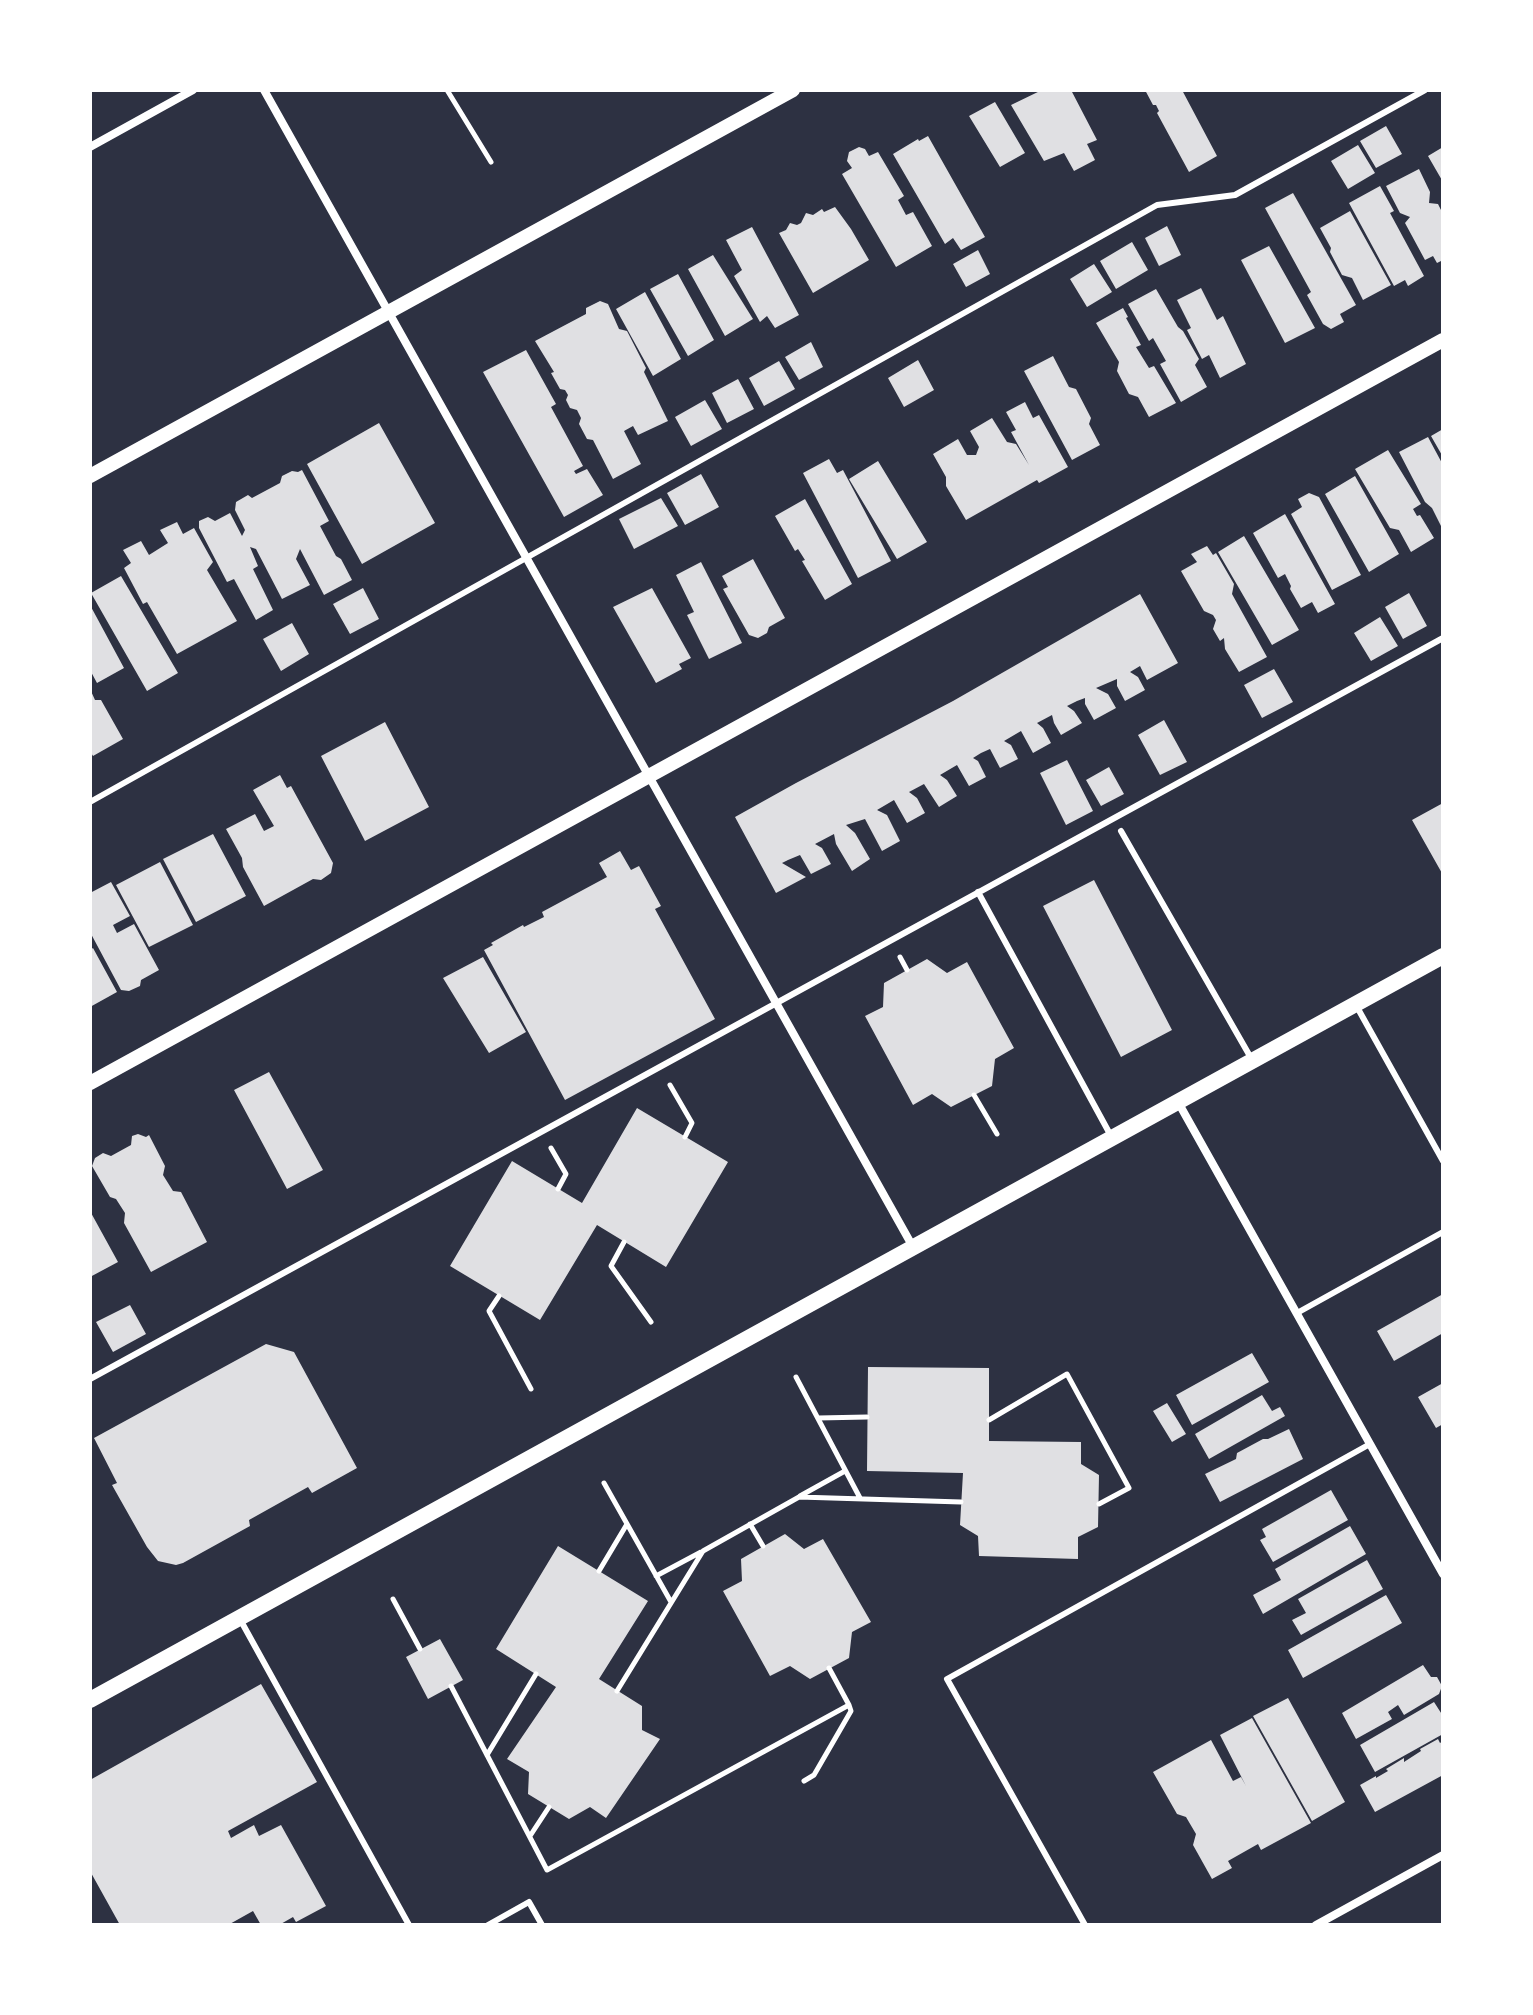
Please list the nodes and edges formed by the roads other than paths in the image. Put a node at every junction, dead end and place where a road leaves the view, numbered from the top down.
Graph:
1 (193, 90) edge
2 (264, 90) edge
3 (793, 90) edge
4 (1425, 90) edge
5 (90, 147) edge
6 (388, 312) junction
7 (1443, 340) edge
8 (90, 476) edge
9 (526, 558) junction
10 (1443, 638) edge
11 (649, 776) junction
12 (90, 802) edge
13 (1121, 831) dead end
14 (978, 892) junction
15 (1443, 956) edge
16 (776, 1003) junction
17 (1355, 1004) junction
18 (1253, 1061) junction
19 (90, 1083) edge
20 (1178, 1102) junction
21 (1113, 1139) junction
22 (1443, 1161) edge
23 (1443, 1232) edge
24 (913, 1247) junction
25 (1297, 1313) junction
26 (90, 1379) edge
27 (1370, 1444) junction
28 (1443, 1574) edge
29 (239, 1618) junction
30 (90, 1700) edge
31 (1443, 1855) edge
32 (409, 1925) edge
33 (488, 1925) edge
34 (542, 1925) edge
35 (1085, 1925) edge
36 (1316, 1925) edge

1 - 5 street
2 - 6 street
3 - 6 street
4 - 9 lane
6 - 8 street
6 - 9 street
7 - 11 street
9 - 11 street
9 - 12 lane
10 - 14 lane
11 - 16 street
11 - 19 street
13 - 18 lane
14 - 16 lane
14 - 21 lane
15 - 17 main road
16 - 24 street
16 - 26 lane
17 - 18 main road
17 - 22 lane
18 - 20 main road
20 - 21 main road
20 - 25 street
21 - 24 main road
23 - 25 lane
24 - 29 main road
25 - 27 street
27 - 28 street
27 - 35 lane
29 - 30 main road
29 - 32 lane
31 - 36 street
33 - 34 lane

